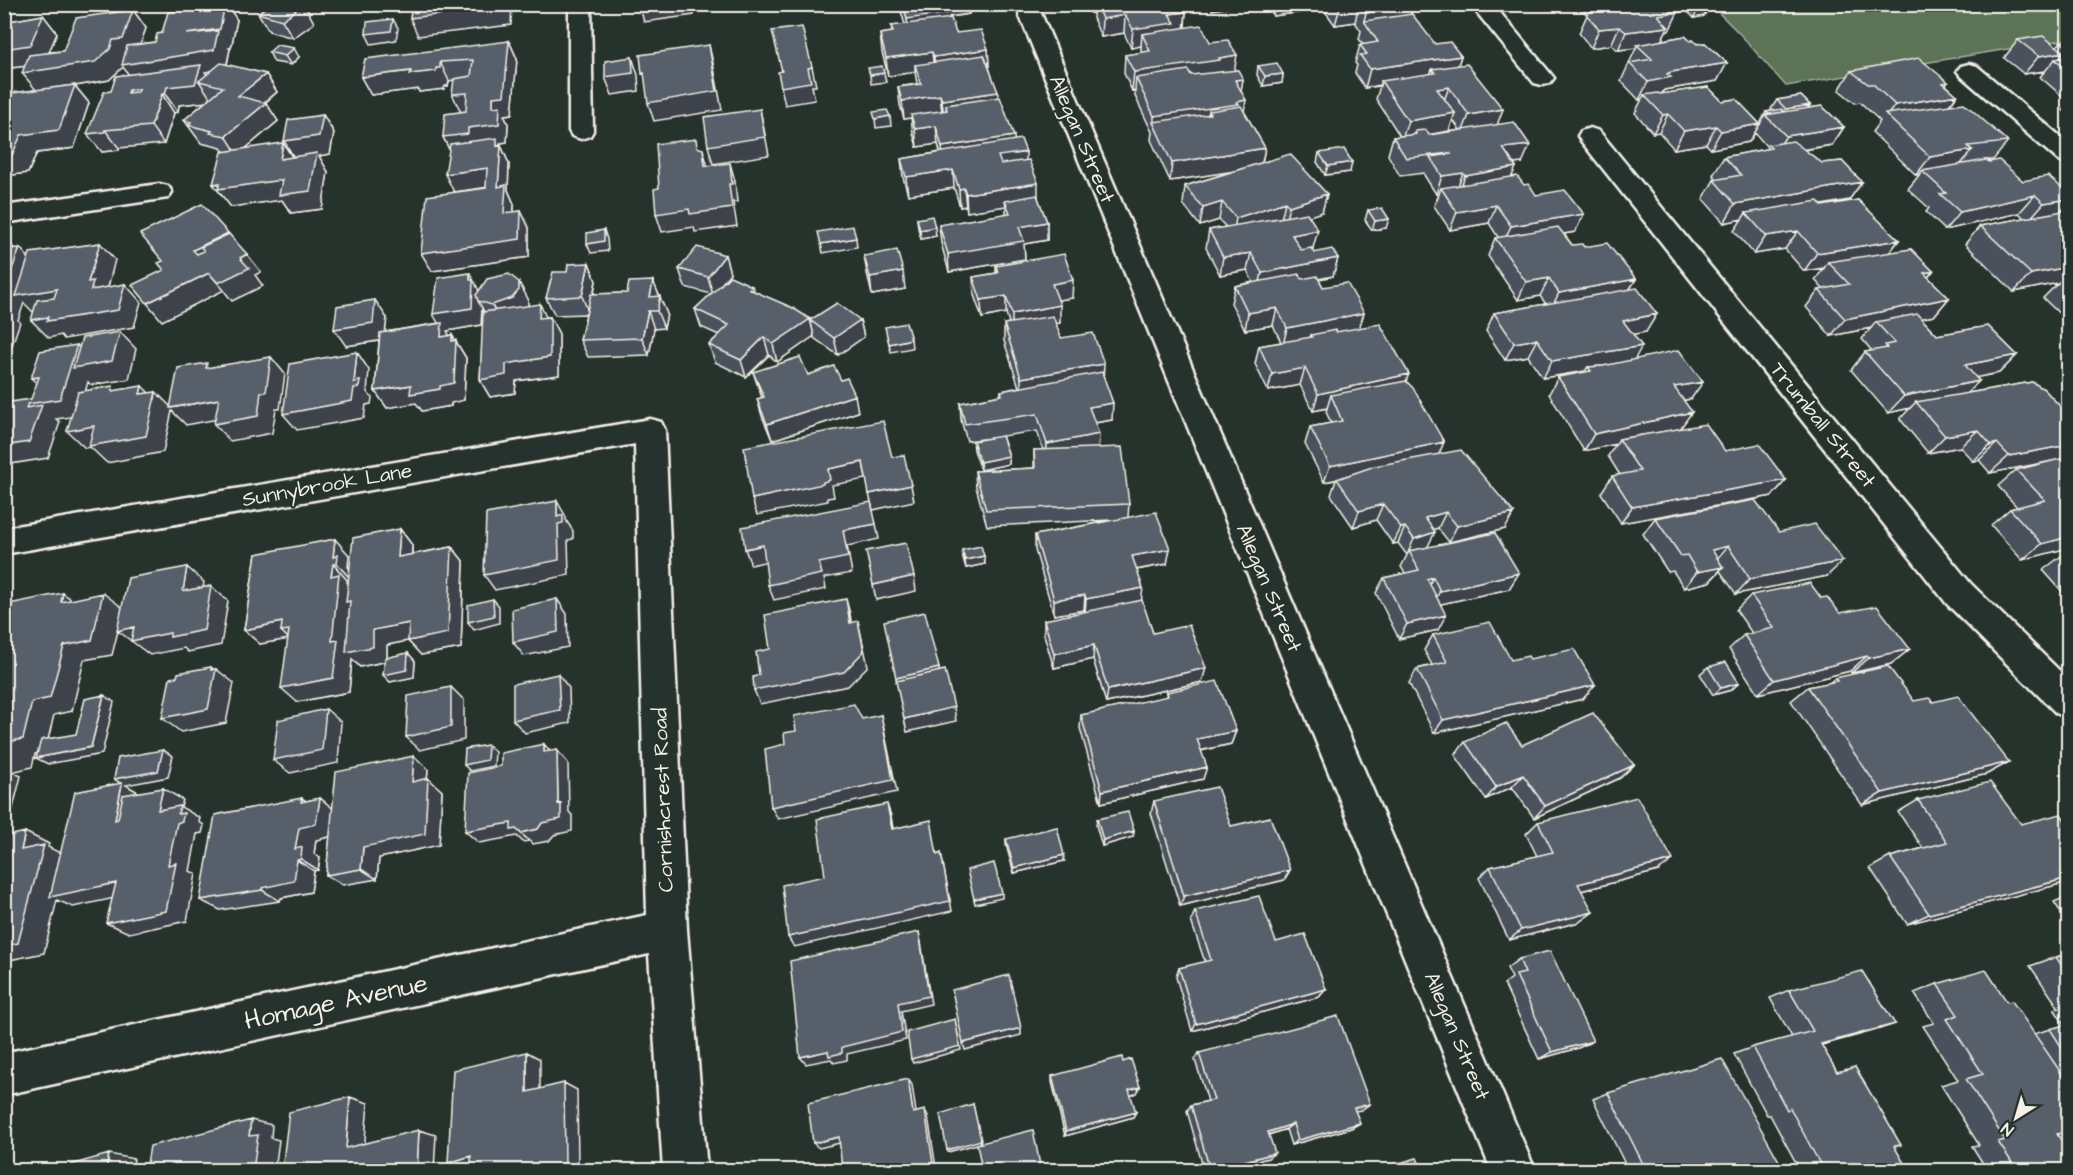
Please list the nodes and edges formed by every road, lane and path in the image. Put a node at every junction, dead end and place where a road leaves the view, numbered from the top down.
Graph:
1 (580, 4) edge
2 (1026, 4) edge
3 (1481, 4) edge
4 (1969, 71) dead end
5 (1542, 78) dead end
6 (581, 131) dead end
7 (1590, 136) dead end
8 (2068, 155) edge
9 (159, 192) dead end
10 (4, 215) edge
11 (650, 430) joint
12 (4, 541) edge
13 (2068, 702) edge
14 (667, 930) junction
15 (4, 1074) edge
16 (685, 1170) edge
17 (1513, 1170) edge

1 - 6 street
2 - 17 street, Allegan Street
3 - 5 street
4 - 8 street
7 - 13 street, Trumball Street
9 - 10 street
11 - 12 street, Sunnybrook Lane
11 - 14 street, Cornishcrest Road
14 - 15 street, Homage Avenue
14 - 16 street, Cornishcrest Road

